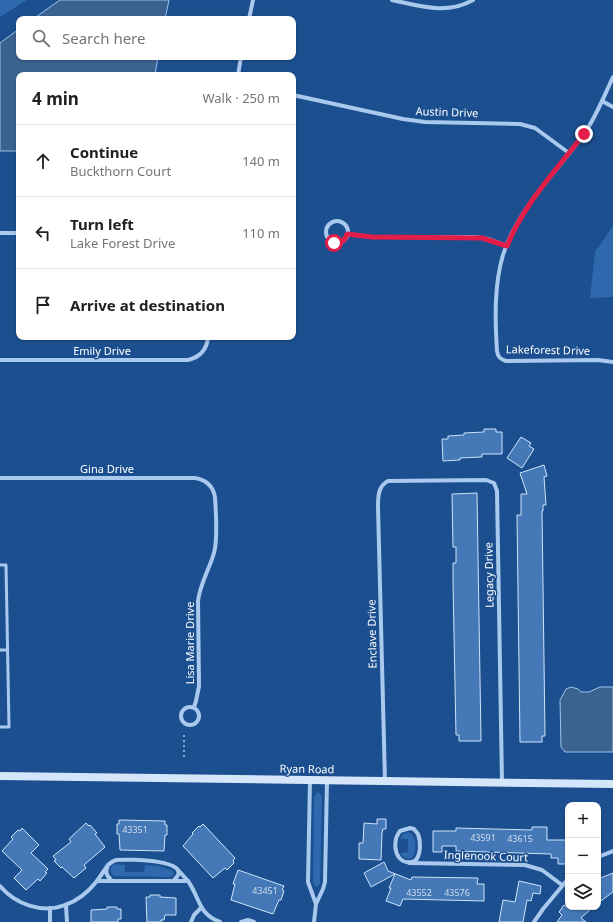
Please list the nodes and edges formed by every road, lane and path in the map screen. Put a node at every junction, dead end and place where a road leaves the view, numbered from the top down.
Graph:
1 (253, 0) edge
2 (392, 0) edge
3 (473, 0) edge
4 (250, 16) edge
5 (241, 60) edge
6 (239, 72) edge
7 (613, 77) edge
8 (296, 96) edge
9 (602, 101) junction
10 (613, 107) edge
11 (569, 153) junction
12 (0, 233) edge
13 (16, 233) edge
14 (347, 234) junction
15 (507, 246) junction
16 (208, 340) edge
17 (0, 360) edge
18 (613, 362) edge
19 (0, 478) edge
20 (211, 486) joint
21 (381, 486) joint
22 (0, 565) edge
23 (0, 650) edge
24 (7, 650) junction
25 (194, 708) junction
26 (0, 727) edge
27 (184, 734) dead end
28 (184, 757) dead end
29 (0, 776) edge
30 (310, 780) junction
31 (327, 780) junction
32 (384, 781) junction
33 (502, 783) junction
34 (613, 784) edge
35 (419, 850) junction
36 (613, 851) edge
37 (601, 856) edge
38 (409, 863) junction
39 (427, 863) junction
40 (108, 865) junction
41 (176, 868) junction
42 (110, 880) junction
43 (97, 881) junction
44 (172, 881) junction
45 (188, 881) junction
46 (565, 882) edge
47 (562, 885) junction
48 (0, 886) edge
49 (2, 891) edge
50 (316, 904) junction
51 (66, 905) junction
52 (50, 908) junction
53 (201, 908) junction
54 (50, 922) edge
55 (68, 922) edge
56 (191, 922) edge
57 (220, 922) edge
58 (241, 922) edge
59 (254, 922) edge
60 (314, 922) edge
61 (534, 922) edge

1 - 4 street
2 - 3 street
5 - 6 street
7 - 9 street
8 - 11 street, Austin Drive
9 - 10 street
9 - 11 street
11 - 15 street
12 - 13 street
14 - 14 street
14 - 15 street
15 - 18 street, Lakeforest Drive
16 - 17 street, Emily Drive
19 - 20 street, Gina Drive
20 - 25 street, Lisa Marie Drive
21 - 32 street, Enclave Drive
21 - 33 street, Legacy Drive
22 - 24 lane
23 - 24 lane
24 - 26 lane
25 - 25 street, Lisa Marie Drive
27 - 28 path
29 - 30 main road, Ryan Road
30 - 31 main road, Ryan Road
30 - 50 street
31 - 32 main road, Ryan Road
31 - 50 street
32 - 33 main road, Ryan Road
33 - 34 main road, Ryan Road
35 - 38 street
35 - 38 street, Inglenook Court
35 - 39 street, Inglenook Court
36 - 37 street
38 - 39 street, Inglenook Court
39 - 47 street, Inglenook Court
40 - 41 street
40 - 42 street
40 - 43 street
41 - 44 street
41 - 45 street
42 - 43 street
42 - 44 street
43 - 51 street
44 - 45 street
45 - 53 street
46 - 47 street
47 - 61 street
48 - 49 street
49 - 52 street
50 - 60 street
51 - 52 street
51 - 55 street
52 - 54 street
53 - 56 street
53 - 57 street
58 - 59 street

